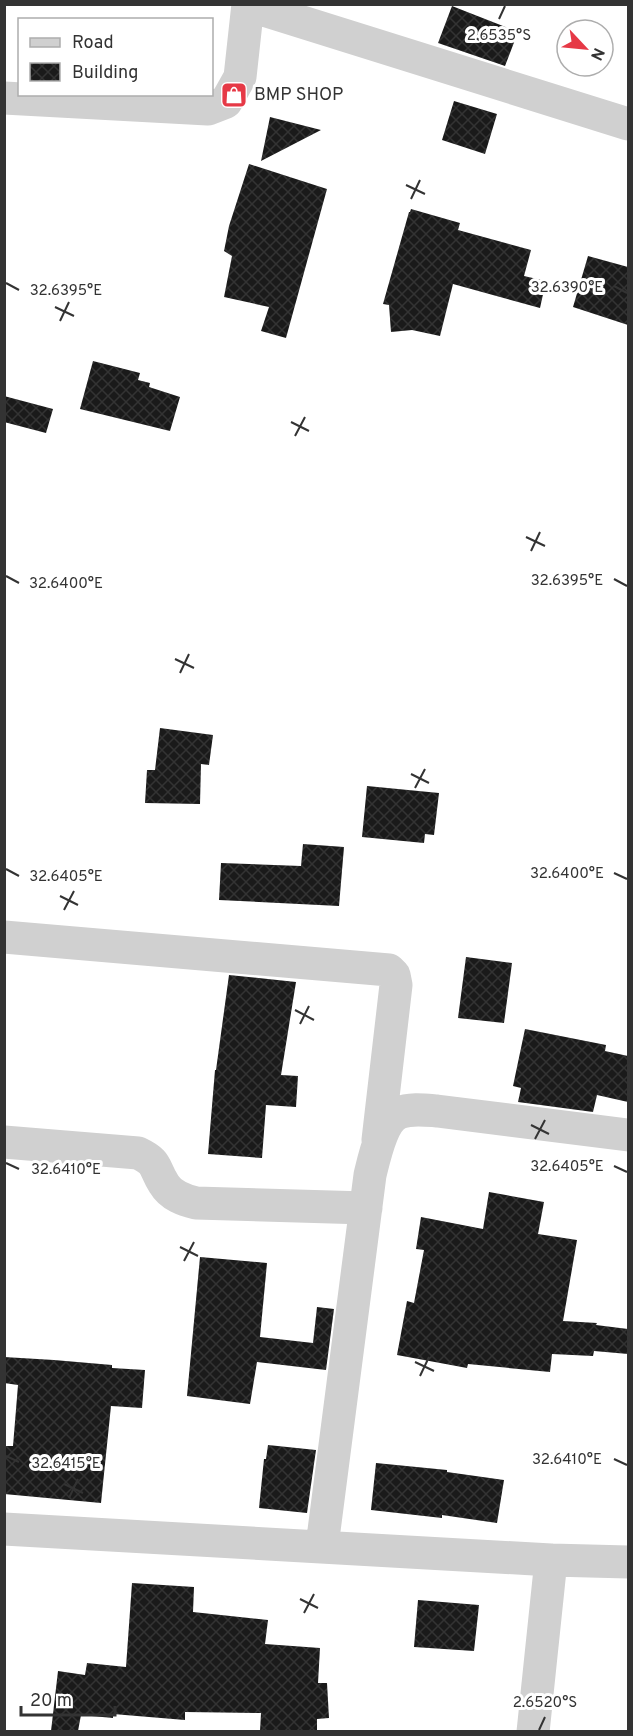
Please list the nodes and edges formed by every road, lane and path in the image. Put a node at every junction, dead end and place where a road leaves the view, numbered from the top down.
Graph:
1 (248, 5) edge
2 (4, 98) edge
3 (628, 124) edge
4 (4, 937) edge
5 (628, 1136) edge
6 (4, 1142) edge
7 (378, 1144) junction
8 (366, 1208) junction
9 (4, 1529) edge
10 (322, 1546) junction
11 (551, 1560) junction
12 (628, 1562) edge
13 (533, 1731) edge

1 - 2 street
1 - 3 street
4 - 7 street
5 - 7 street
6 - 8 street
7 - 8 street
8 - 10 street
9 - 10 street
10 - 11 street
11 - 12 street
11 - 13 street

